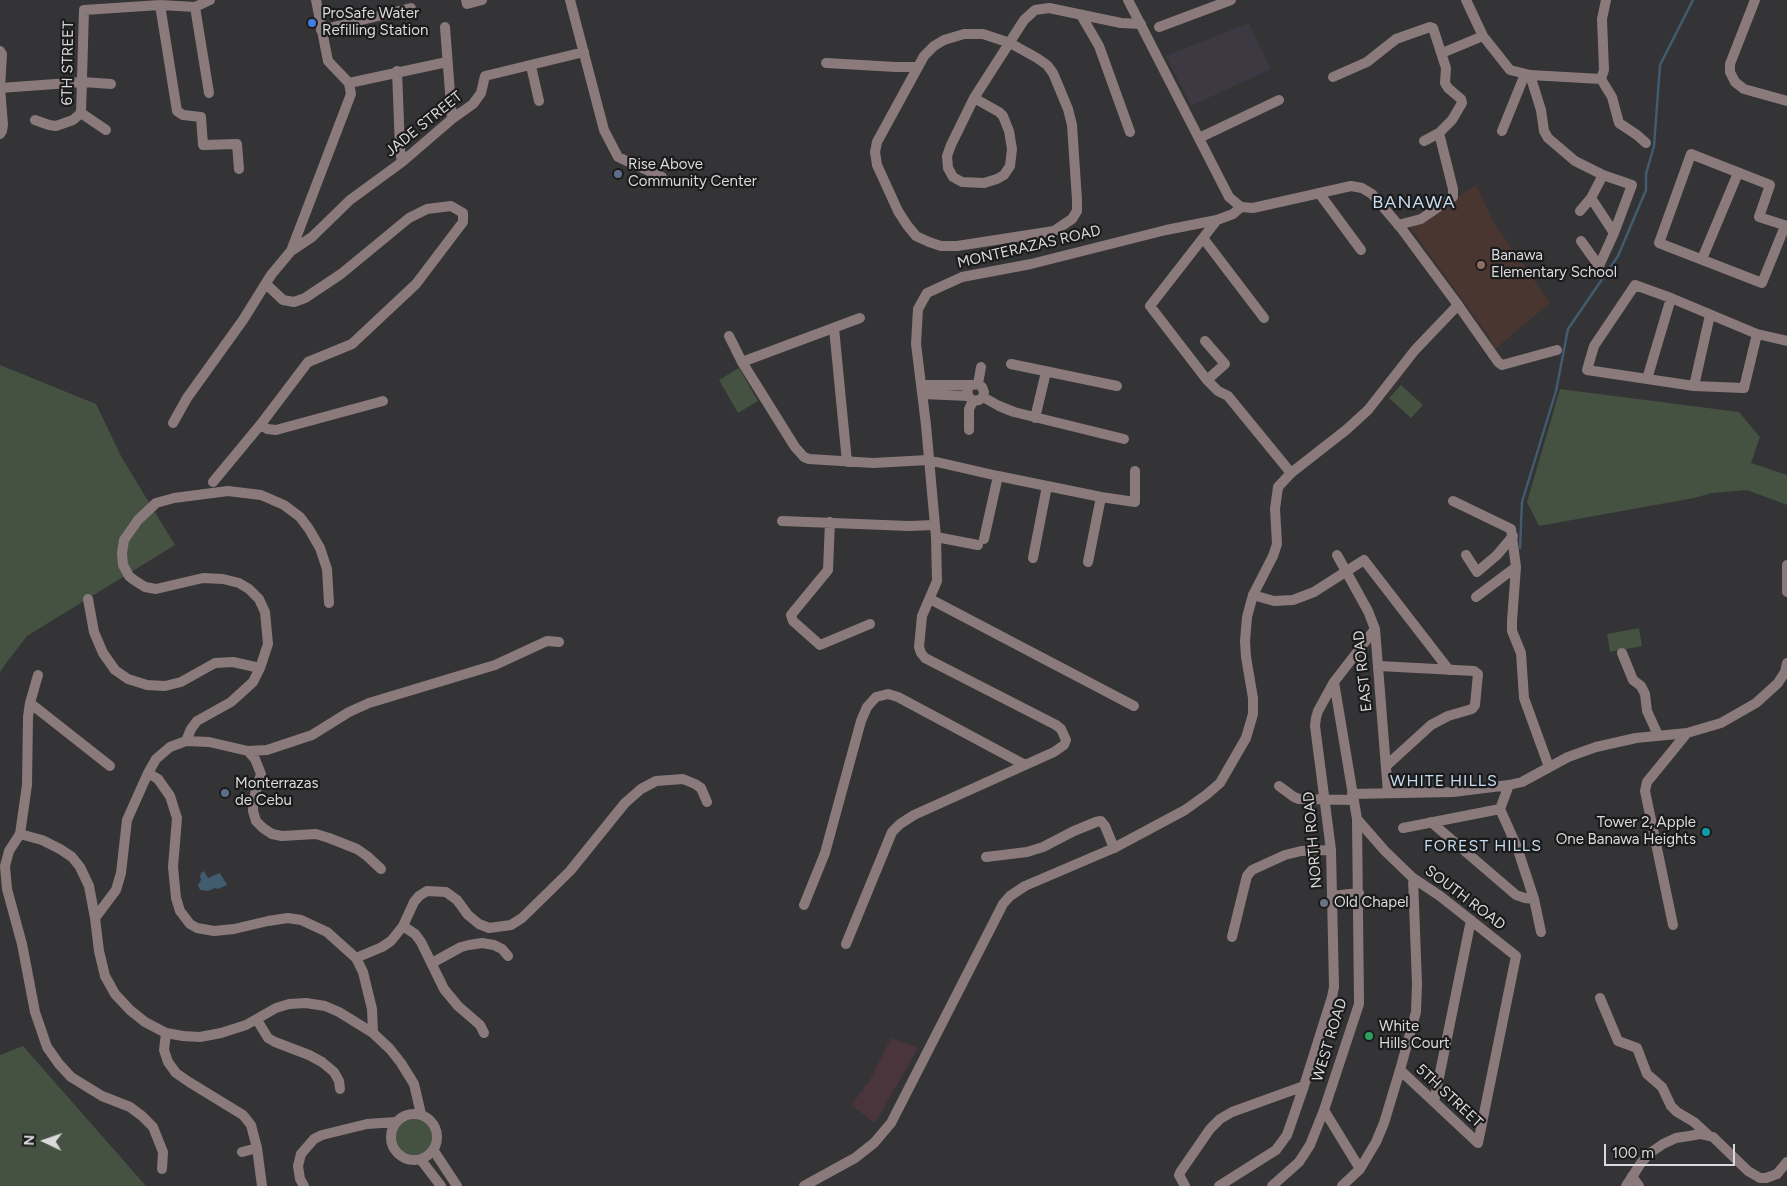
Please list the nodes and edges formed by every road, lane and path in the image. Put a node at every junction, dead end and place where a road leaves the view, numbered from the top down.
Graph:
1 (316, 0) edge
2 (482, 0) edge
3 (570, 0) edge
4 (1128, 0) edge
5 (1231, 0) edge
6 (1466, 0) edge
7 (1606, 0) edge
8 (1756, 0) edge
9 (203, 2) edge
10 (467, 2) edge
11 (160, 5) junction
12 (411, 8) dead end
13 (1081, 15) junction
14 (1141, 24) junction
15 (445, 27) dead end
16 (1159, 27) dead end
17 (321, 30) junction
18 (1482, 36) junction
19 (1010, 43) junction
20 (0, 51) edge
21 (584, 52) junction
22 (1442, 52) junction
23 (447, 62) junction
24 (826, 63) dead end
25 (531, 66) junction
26 (917, 67) junction
27 (397, 71) junction
28 (1528, 74) junction
29 (1333, 77) dead end
30 (1601, 79) junction
31 (84, 82) junction
32 (349, 83) junction
33 (111, 84) dead end
34 (0, 88) edge
35 (209, 93) dead end
36 (974, 98) junction
37 (1279, 100) dead end
38 (539, 101) dead end
39 (1787, 101) edge
40 (82, 113) junction
41 (452, 119) junction
42 (35, 120) dead end
43 (106, 130) dead end
44 (1502, 130) dead end
45 (1130, 132) dead end
46 (1439, 133) junction
47 (0, 134) edge
48 (1199, 138) junction
49 (1424, 141) dead end
50 (1646, 143) dead end
51 (402, 162) junction
52 (239, 169) dead end
53 (1738, 173) junction
54 (1603, 175) junction
55 (662, 177) dead end
56 (1319, 193) junction
57 (1591, 198) junction
58 (1241, 207) junction
59 (1580, 211) dead end
60 (1217, 220) junction
61 (1398, 225) junction
62 (1786, 226) edge
63 (1614, 233) junction
64 (1203, 238) junction
65 (1581, 241) dead end
66 (1361, 250) dead end
67 (291, 251) junction
68 (1702, 259) junction
69 (266, 284) junction
70 (1671, 298) junction
71 (1458, 305) junction
72 (1710, 315) junction
73 (860, 318) dead end
74 (1264, 318) dead end
75 (834, 328) junction
76 (1757, 334) junction
77 (729, 336) dead end
78 (1205, 341) dead end
79 (1787, 341) edge
80 (1557, 350) dead end
81 (742, 362) junction
82 (1010, 364) dead end
83 (981, 367) dead end
84 (1046, 372) junction
85 (1647, 379) junction
86 (1207, 380) junction
87 (974, 385) junction
88 (1117, 386) dead end
89 (1694, 386) junction
90 (922, 390) junction
91 (974, 398) junction
92 (383, 401) dead end
93 (1035, 418) junction
94 (173, 423) dead end
95 (261, 424) junction
96 (970, 430) dead end
97 (1124, 440) dead end
98 (928, 460) junction
99 (847, 462) junction
100 (1135, 471) dead end
101 (1291, 474) junction
102 (998, 476) junction
103 (213, 482) dead end
104 (1047, 486) junction
105 (1101, 497) junction
106 (1452, 501) dead end
107 (782, 521) dead end
108 (830, 522) junction
109 (935, 525) junction
110 (1513, 536) junction
111 (936, 537) junction
112 (1337, 555) dead end
113 (1466, 555) dead end
114 (1033, 558) dead end
115 (1088, 562) dead end
116 (1787, 565) edge
117 (1516, 567) junction
118 (1346, 573) junction
119 (1787, 592) edge
120 (1253, 595) junction
121 (1476, 597) dead end
122 (88, 599) dead end
123 (930, 599) junction
124 (329, 603) dead end
125 (870, 624) dead end
126 (1375, 629) junction
127 (559, 642) dead end
128 (1622, 653) dead end
129 (1787, 663) edge
130 (1379, 666) junction
131 (260, 668) junction
132 (1449, 670) junction
133 (38, 675) dead end
134 (1334, 682) junction
135 (30, 703) junction
136 (1134, 706) dead end
137 (1687, 733) junction
138 (1658, 735) junction
139 (186, 741) junction
140 (248, 751) junction
141 (1024, 765) junction
142 (110, 766) dead end
143 (1386, 766) junction
144 (1549, 767) junction
145 (148, 773) junction
146 (1509, 785) junction
147 (1279, 786) dead end
148 (1388, 793) junction
149 (1353, 797) junction
150 (1325, 799) junction
151 (707, 802) dead end
152 (1500, 810) junction
153 (1357, 819) junction
154 (1431, 822) junction
155 (1403, 828) dead end
156 (20, 834) junction
157 (1114, 848) junction
158 (1331, 850) junction
159 (986, 857) dead end
160 (382, 869) dead end
161 (1413, 878) junction
162 (1359, 893) junction
163 (1332, 896) junction
164 (1534, 899) junction
165 (804, 905) dead end
166 (95, 918) junction
167 (1471, 920) junction
168 (1673, 925) dead end
169 (403, 926) junction
170 (1541, 932) dead end
171 (1232, 937) dead end
172 (846, 944) dead end
173 (508, 956) dead end
174 (356, 958) junction
175 (432, 963) junction
176 (1600, 998) dead end
177 (257, 1020) junction
178 (484, 1032) dead end
179 (166, 1033) junction
180 (373, 1033) junction
181 (1400, 1070) junction
182 (1304, 1086) junction
183 (340, 1089) dead end
184 (1434, 1102) junction
185 (1324, 1110) junction
186 (421, 1114) junction
187 (396, 1122) junction
188 (1708, 1135) junction
189 (1478, 1143) joint
190 (257, 1148) junction
191 (434, 1151) junction
192 (242, 1152) dead end
193 (421, 1160) junction
194 (1787, 1162) edge
195 (162, 1169) dead end
196 (1360, 1169) junction
197 (1632, 1176) junction
198 (262, 1186) edge
199 (304, 1186) edge
200 (441, 1186) edge
201 (457, 1186) edge
202 (804, 1186) edge
203 (1185, 1186) edge
204 (1219, 1186) edge
205 (1272, 1186) edge
206 (1342, 1186) edge
207 (1626, 1186) edge
208 (1640, 1186) edge

1 - 17 street
2 - 10 street
3 - 21 street
4 - 14 street
5 - 16 street
6 - 18 street
7 - 30 street
8 - 39 street
9 - 11 street, 6TH STREET
9 - 35 street
11 - 31 street, 6TH STREET
11 - 52 street
12 - 17 street
13 - 14 street
13 - 19 street
13 - 45 street
14 - 48 street
15 - 23 street
17 - 32 street
18 - 22 street
18 - 28 street
19 - 26 street
19 - 26 street
19 - 36 street
20 - 34 street
21 - 25 street, JADE STREET
21 - 55 street
22 - 29 street
22 - 46 street
23 - 27 street
23 - 41 street
24 - 26 street
25 - 38 street
25 - 41 street, JADE STREET
27 - 32 street
27 - 51 street
28 - 30 street
28 - 44 street
28 - 54 street
30 - 50 street
31 - 33 street
31 - 34 street
31 - 40 street, 6TH STREET
32 - 67 street
34 - 47 street
36 - 36 street
37 - 48 street
40 - 42 street, 6TH STREET
40 - 43 street
41 - 51 street, JADE STREET
46 - 49 street
46 - 61 street
48 - 58 street
51 - 67 street, JADE STREET
53 - 62 street
53 - 68 street
53 - 68 street
54 - 57 street
54 - 63 street
56 - 58 street
56 - 61 street
56 - 66 street
57 - 59 street
57 - 63 street
58 - 60 street, MONTERAZAS ROAD
60 - 64 street
60 - 90 street, MONTERAZAS ROAD
61 - 71 street
62 - 68 street
63 - 65 street
64 - 74 street
64 - 86 street
67 - 69 street
69 - 94 street
69 - 95 street
70 - 72 street
70 - 85 street
70 - 85 street
71 - 80 street
71 - 101 street
72 - 76 street
72 - 89 street
73 - 75 street
75 - 81 street
75 - 99 street
76 - 79 street
76 - 89 street
77 - 81 street
78 - 86 street
81 - 99 street
82 - 84 street
83 - 87 street
84 - 88 street
84 - 93 street
85 - 89 street
86 - 101 street
87 - 90 street
87 - 91 street
87 - 91 street
90 - 91 street
90 - 98 street, MONTERAZAS ROAD
91 - 93 street
91 - 96 street
92 - 95 street
93 - 97 street
95 - 103 street
98 - 99 street
98 - 102 street
98 - 109 street, MONTERAZAS ROAD
100 - 105 street
101 - 120 street
102 - 104 street
102 - 111 street
104 - 105 street
104 - 114 street
105 - 115 street
106 - 110 street
107 - 108 street
108 - 109 street
108 - 125 street
109 - 111 street, MONTERAZAS ROAD
110 - 113 street
110 - 117 street
111 - 123 street, MONTERAZAS ROAD
112 - 118 street, EAST ROAD
116 - 119 street
117 - 121 street
117 - 144 street
118 - 120 street
118 - 126 street, EAST ROAD
118 - 132 street
120 - 157 street
122 - 131 street
123 - 136 street
123 - 141 street, MONTERAZAS ROAD
124 - 131 street
126 - 130 street, EAST ROAD
126 - 134 street, NORTH ROAD
127 - 140 street
128 - 138 street
129 - 137 street
130 - 132 street
130 - 143 street, EAST ROAD
131 - 139 street
132 - 143 street
133 - 135 street
134 - 149 street, WEST ROAD
134 - 150 street, NORTH ROAD
135 - 142 street
135 - 156 street
137 - 138 street
137 - 168 street
138 - 144 street
139 - 140 street
139 - 145 street
140 - 160 street
141 - 165 street
141 - 172 street
143 - 148 street, EAST ROAD
144 - 146 street
145 - 166 street
145 - 174 street
146 - 148 street
146 - 152 street
147 - 150 street
148 - 149 street
149 - 150 street
149 - 153 street, WEST ROAD
150 - 158 street, NORTH ROAD
151 - 169 street
152 - 154 street
152 - 164 street
153 - 161 street, SOUTH ROAD
153 - 162 street, WEST ROAD
154 - 155 street
154 - 164 street
156 - 166 street
156 - 195 street
157 - 159 street
157 - 202 street
158 - 163 street, NORTH ROAD
158 - 171 street
161 - 167 street, SOUTH ROAD
161 - 181 street
162 - 163 street
162 - 185 street, WEST ROAD
163 - 182 street, NORTH ROAD
164 - 170 street
166 - 179 street
167 - 184 street
167 - 189 street, SOUTH ROAD
169 - 174 street
169 - 175 street
173 - 175 street
174 - 180 street
175 - 178 street
176 - 188 street
177 - 179 street
177 - 180 street
177 - 183 street
179 - 190 street
180 - 186 street
181 - 184 street, 5TH STREET
181 - 196 street
182 - 203 street
182 - 204 street, NORTH ROAD
184 - 189 street, 5TH STREET
185 - 196 street
185 - 205 street, WEST ROAD
186 - 187 street
186 - 191 street
187 - 193 street
187 - 199 street
188 - 194 street
188 - 197 street
190 - 192 street
190 - 198 street
191 - 193 street
191 - 201 street
193 - 200 street
196 - 206 street
197 - 207 street
197 - 208 street

